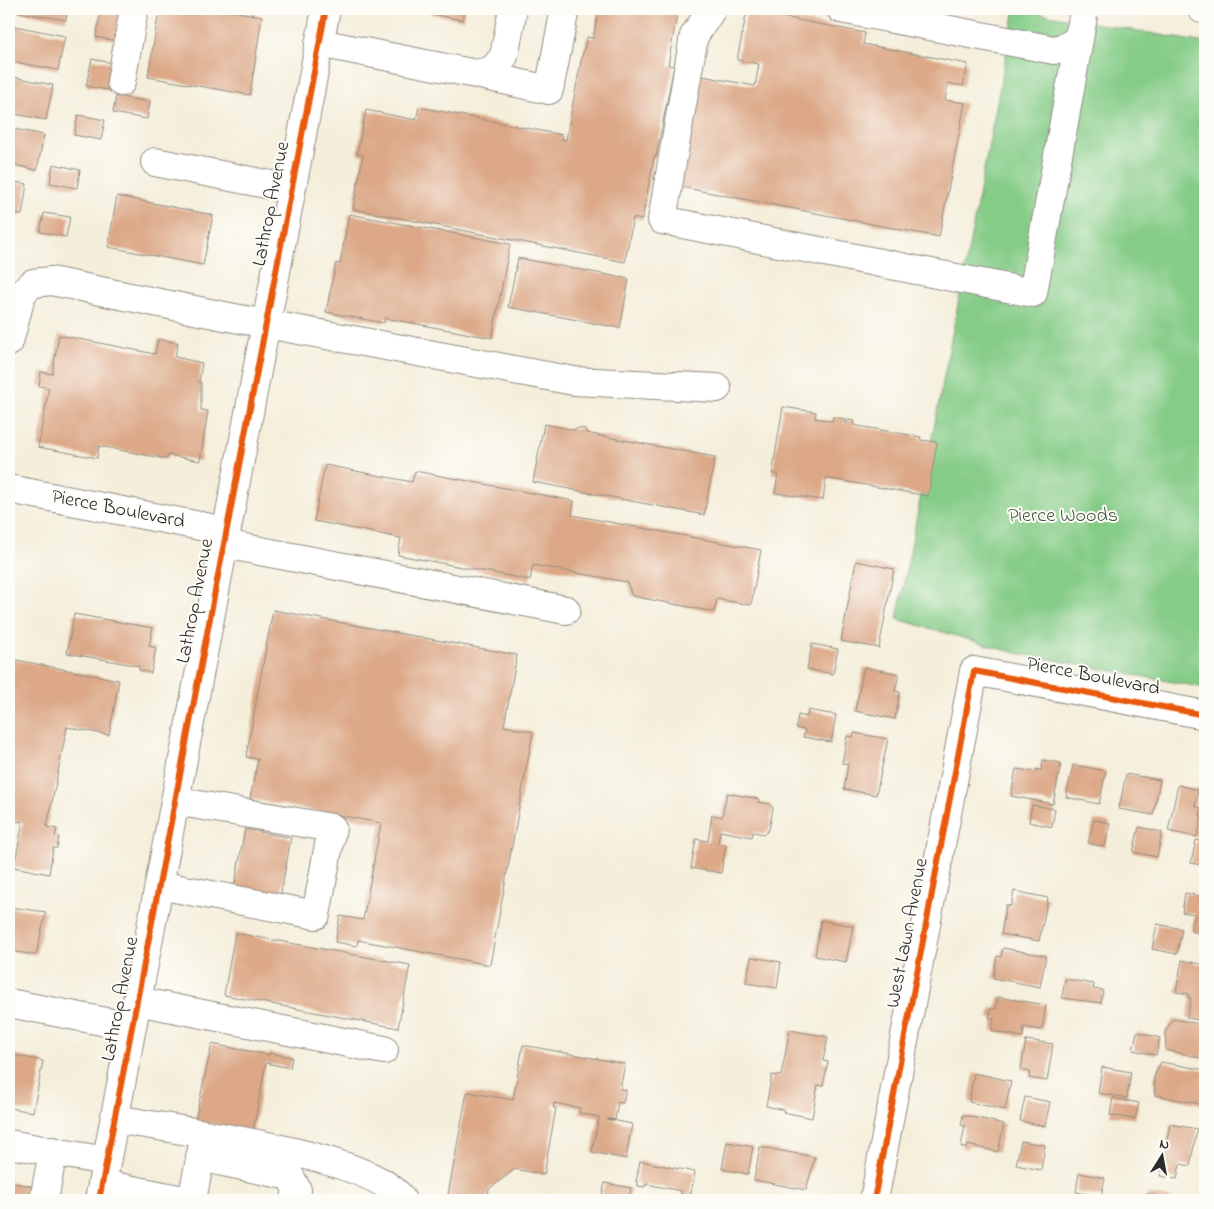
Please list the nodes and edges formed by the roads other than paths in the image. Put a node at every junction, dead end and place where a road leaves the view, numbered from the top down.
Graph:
1 (134, 9) edge
2 (326, 9) edge
3 (513, 9) edge
4 (565, 9) edge
5 (712, 9) edge
6 (841, 9) edge
7 (1082, 21) edge
8 (319, 43) junction
9 (476, 74) junction
10 (122, 82) dead end
11 (155, 162) dead end
12 (291, 189) junction
13 (266, 324) junction
14 (9, 342) edge
15 (717, 388) dead end
16 (9, 490) edge
17 (225, 538) junction
18 (566, 610) dead end
19 (974, 671) joint
20 (1205, 715) edge
21 (175, 801) junction
22 (159, 885) junction
23 (9, 1003) edge
24 (135, 1014) junction
25 (384, 1050) dead end
26 (115, 1119) junction
27 (9, 1144) edge
28 (202, 1146) junction
29 (53, 1152) junction
30 (103, 1182) edge
31 (167, 1199) edge
32 (44, 1200) edge
33 (192, 1200) edge
34 (296, 1200) edge
35 (402, 1200) edge
36 (874, 1200) edge

1 - 10 street
2 - 8 street, Lathrop Avenue
3 - 9 street
4 - 9 street
5 - 7 street
6 - 7 street
8 - 9 street
8 - 12 street, Lathrop Avenue
11 - 12 street
12 - 13 street, Lathrop Avenue
13 - 14 street
13 - 15 street
13 - 17 street, Lathrop Avenue
16 - 17 street, Pierce Boulevard
17 - 18 street, Pierce Boulevard
17 - 21 street, Lathrop Avenue
19 - 20 street, Pierce Boulevard
19 - 36 street, West Lawn Avenue
21 - 22 street, Lathrop Avenue
21 - 22 street
22 - 24 street, Lathrop Avenue
23 - 24 street
24 - 25 street
24 - 26 street, Lathrop Avenue
26 - 28 street
26 - 30 street, Lathrop Avenue
27 - 29 street
28 - 33 street
28 - 34 street
28 - 35 street
29 - 30 street
29 - 32 street
30 - 31 street

